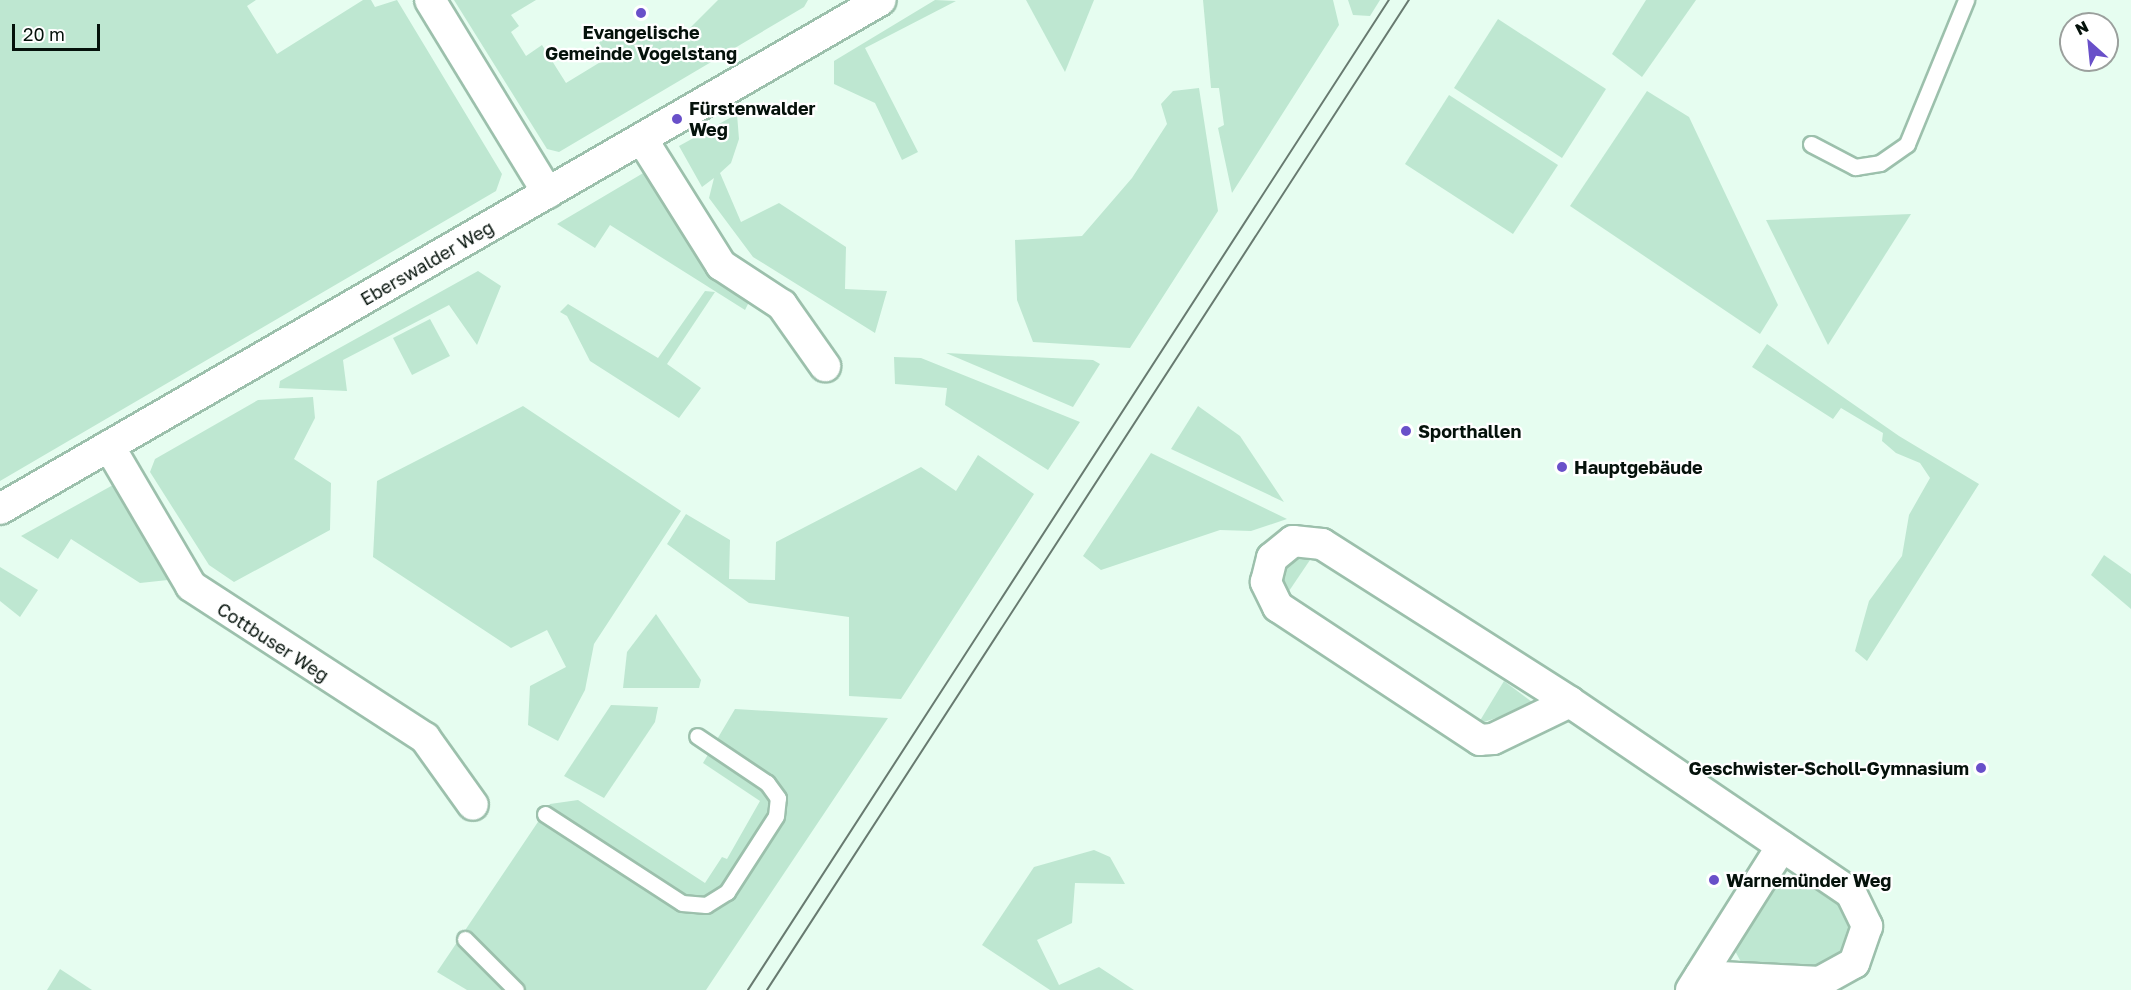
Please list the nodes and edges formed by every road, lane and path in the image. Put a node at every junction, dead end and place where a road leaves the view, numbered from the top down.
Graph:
1 (430, 0) edge
2 (881, 0) edge
3 (1966, 0) edge
4 (856, 8) edge
5 (642, 138) junction
6 (1811, 144) dead end
7 (548, 193) junction
8 (825, 366) dead end
9 (110, 446) junction
10 (0, 509) edge
11 (1570, 702) junction
12 (697, 736) dead end
13 (473, 804) dead end
14 (545, 814) dead end
15 (1782, 846) junction
16 (465, 939) dead end
17 (1696, 983) edge
18 (516, 990) edge

1 - 7 street
2 - 4 street, Eberswalder Weg
3 - 6 lane
4 - 5 street, Eberswalder Weg
5 - 7 street, Eberswalder Weg
5 - 8 street
7 - 9 street, Eberswalder Weg
9 - 10 street, Eberswalder Weg
9 - 13 street, Cottbuser Weg
11 - 11 street
11 - 15 street
12 - 14 lane
15 - 17 street
15 - 17 street
16 - 18 lane

